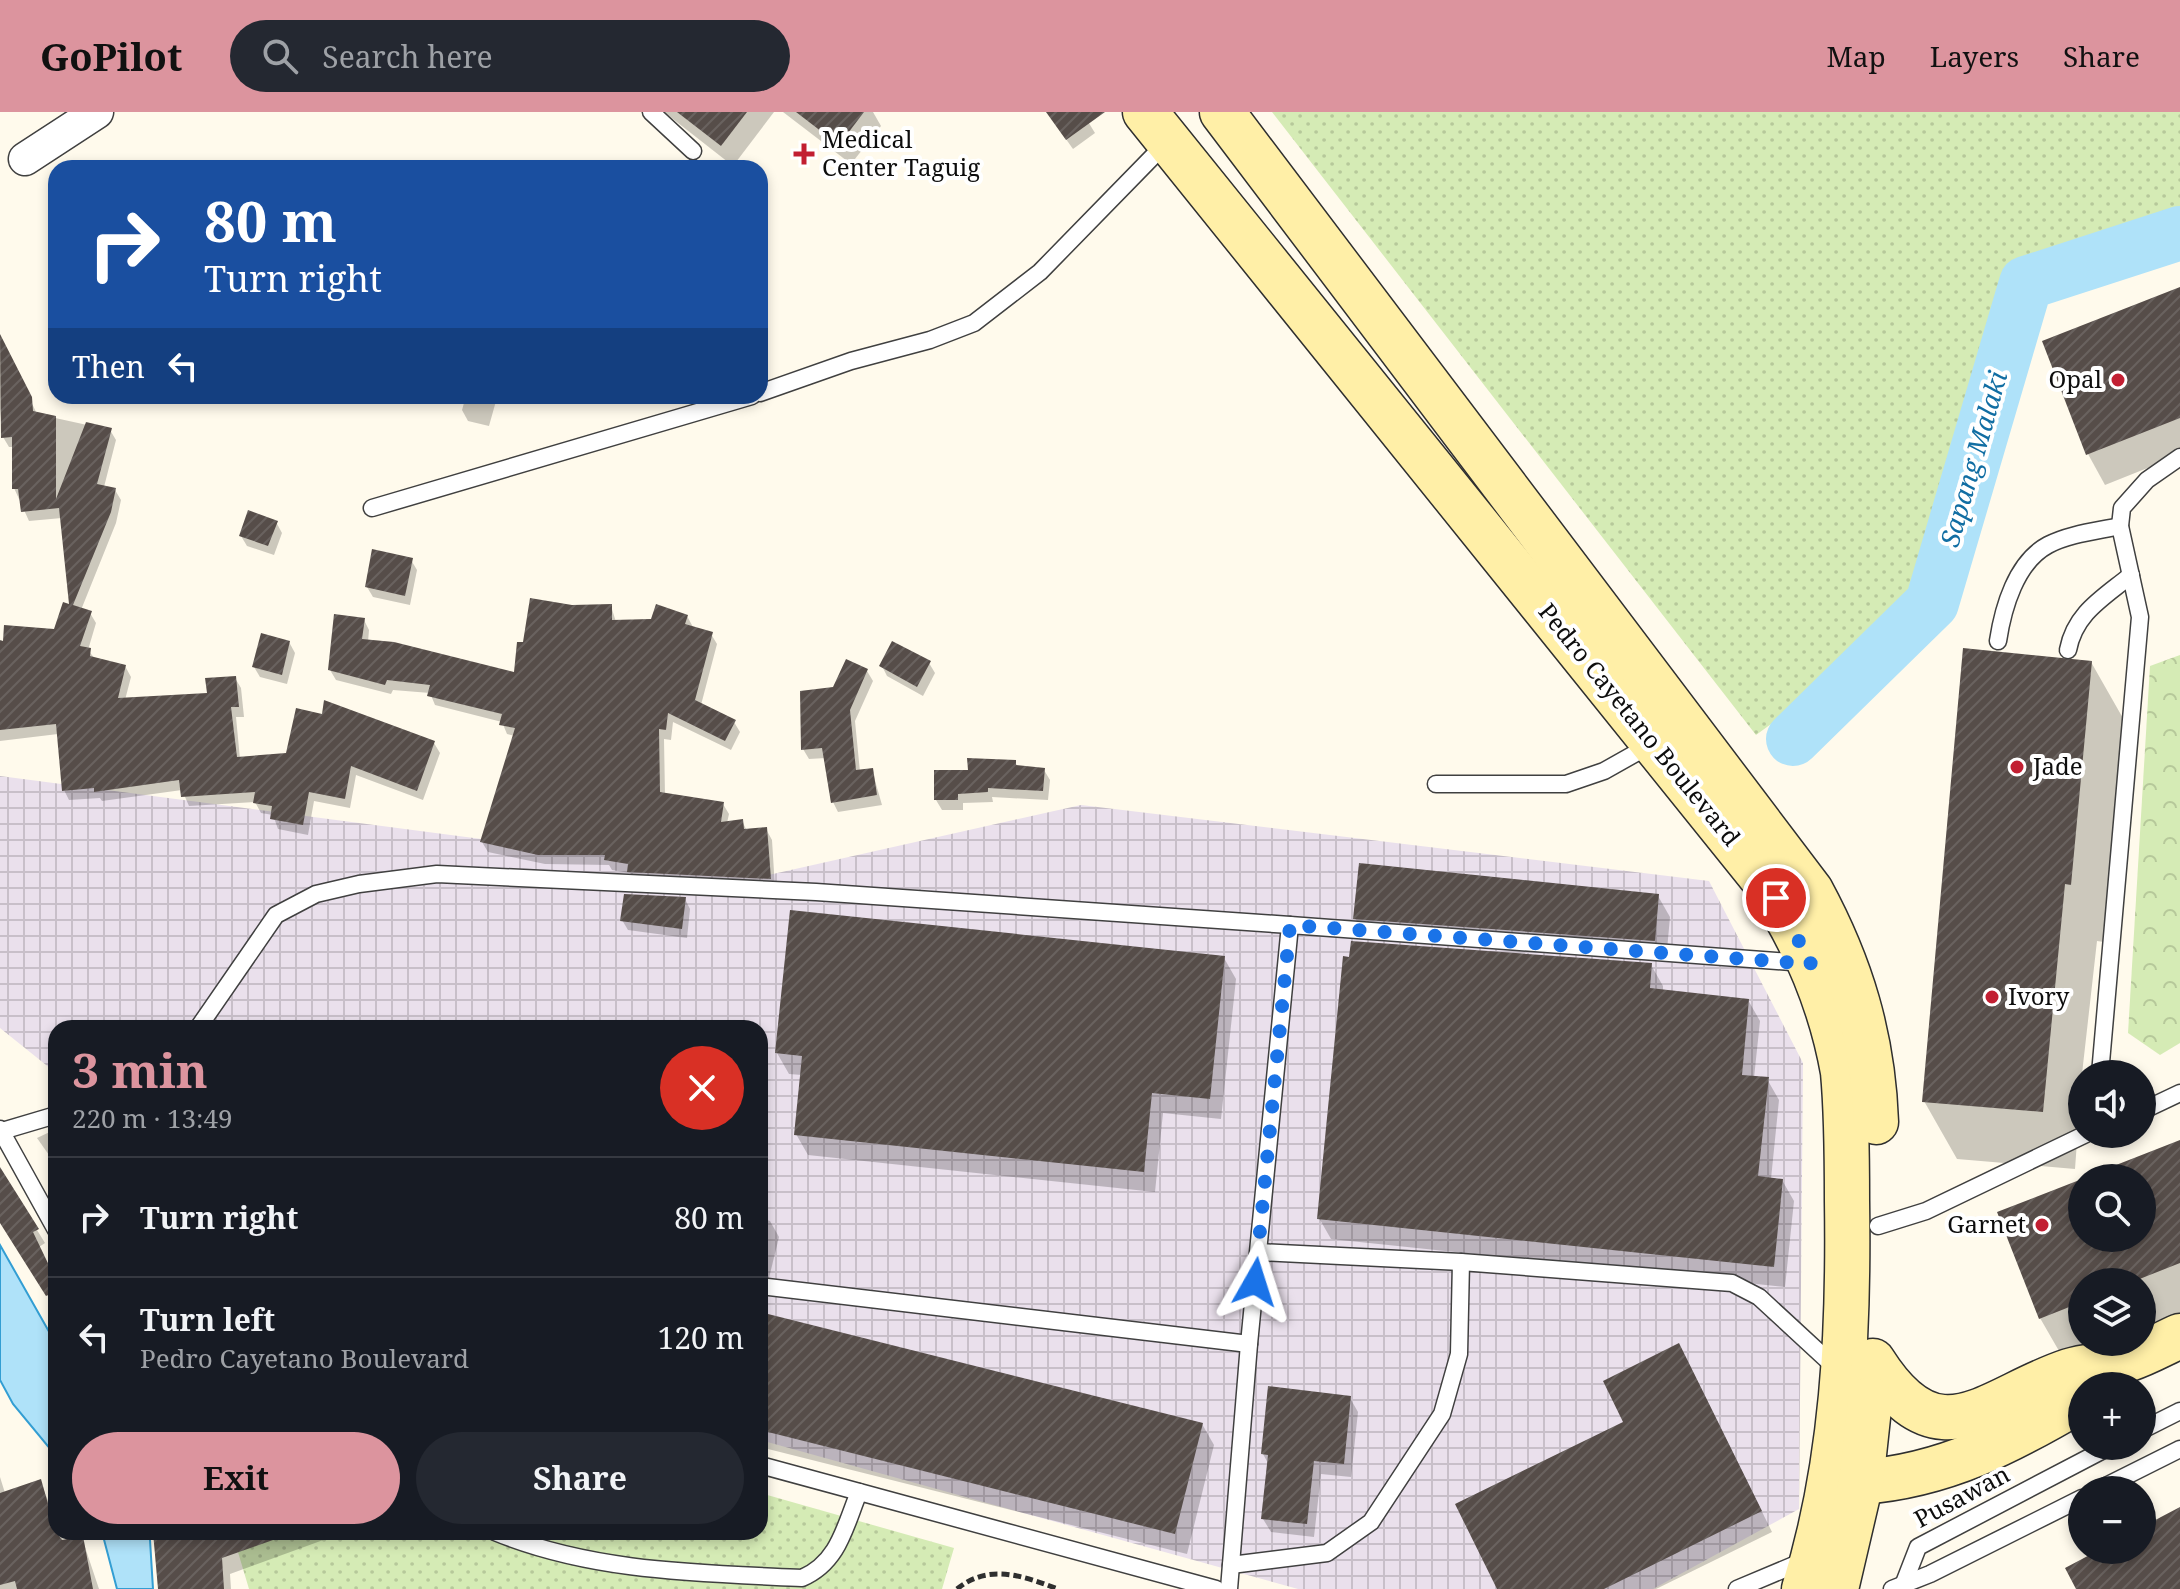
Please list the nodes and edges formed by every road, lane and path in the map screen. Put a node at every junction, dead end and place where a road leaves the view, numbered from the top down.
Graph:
1 (97, 112) edge
2 (651, 112) edge
3 (1222, 112) edge
4 (1157, 127) edge
5 (693, 151) dead end
6 (25, 159) dead end
7 (768, 390) edge
8 (725, 404) edge
9 (2180, 457) edge
10 (372, 508) dead end
11 (2120, 526) junction
12 (2131, 575) junction
13 (1998, 641) dead end
14 (2068, 650) dead end
15 (1654, 743) junction
16 (1436, 784) dead end
17 (1290, 925) junction
18 (1811, 964) junction
19 (204, 1020) edge
20 (2101, 1060) edge
21 (2180, 1093) edge
22 (2156, 1104) edge
23 (48, 1117) edge
24 (1, 1130) edge
25 (2068, 1143) edge
26 (48, 1215) edge
27 (1878, 1226) junction
28 (1259, 1252) junction
29 (1461, 1262) junction
30 (768, 1287) edge
31 (2180, 1336) edge
32 (1249, 1344) junction
33 (1858, 1368) junction
34 (2116, 1372) edge
35 (2068, 1407) edge
36 (2180, 1411) edge
37 (2156, 1423) edge
38 (2180, 1449) edge
39 (2084, 1460) edge
40 (768, 1467) edge
41 (2126, 1476) edge
42 (1861, 1482) junction
43 (859, 1492) junction
44 (2068, 1505) edge
45 (518, 1540) edge
46 (1231, 1565) junction
47 (821, 1570) junction
48 (1818, 1578) edge
49 (1898, 1586) edge
50 (818, 1589) edge
51 (957, 1589) edge
52 (1058, 1589) edge
53 (1216, 1589) edge
54 (1229, 1589) edge
55 (1737, 1589) edge

1 - 6 street
2 - 5 lane
3 - 27 main road, Pedro Cayetano Boulevard
4 - 7 lane
4 - 15 main road, Pedro Cayetano Boulevard
8 - 10 lane
9 - 11 lane
11 - 12 lane
11 - 13 lane
12 - 14 lane
12 - 20 lane
15 - 16 lane
15 - 18 main road, Pedro Cayetano Boulevard
17 - 18 lane
17 - 19 lane
17 - 28 lane
18 - 33 main road, Pedro Cayetano Boulevard
21 - 22 lane
23 - 24 lane
24 - 26 lane
25 - 27 lane
27 - 33 main road, Pedro Cayetano Boulevard
28 - 29 lane
28 - 32 lane
29 - 33 lane
29 - 46 lane
30 - 32 lane
31 - 34 main road
32 - 46 lane
33 - 34 main road
33 - 42 main road, Pedro Cayetano Boulevard
33 - 48 main road, Pedro Cayetano Boulevard
35 - 42 main road
36 - 37 lane
38 - 41 lane
39 - 49 lane, Pusawan
40 - 43 lane
42 - 48 main road, Pedro Cayetano Boulevard
43 - 47 lane
43 - 53 lane
44 - 49 lane, Pusawan
45 - 47 lane
46 - 54 lane
47 - 50 lane
48 - 55 lane
51 - 52 path

